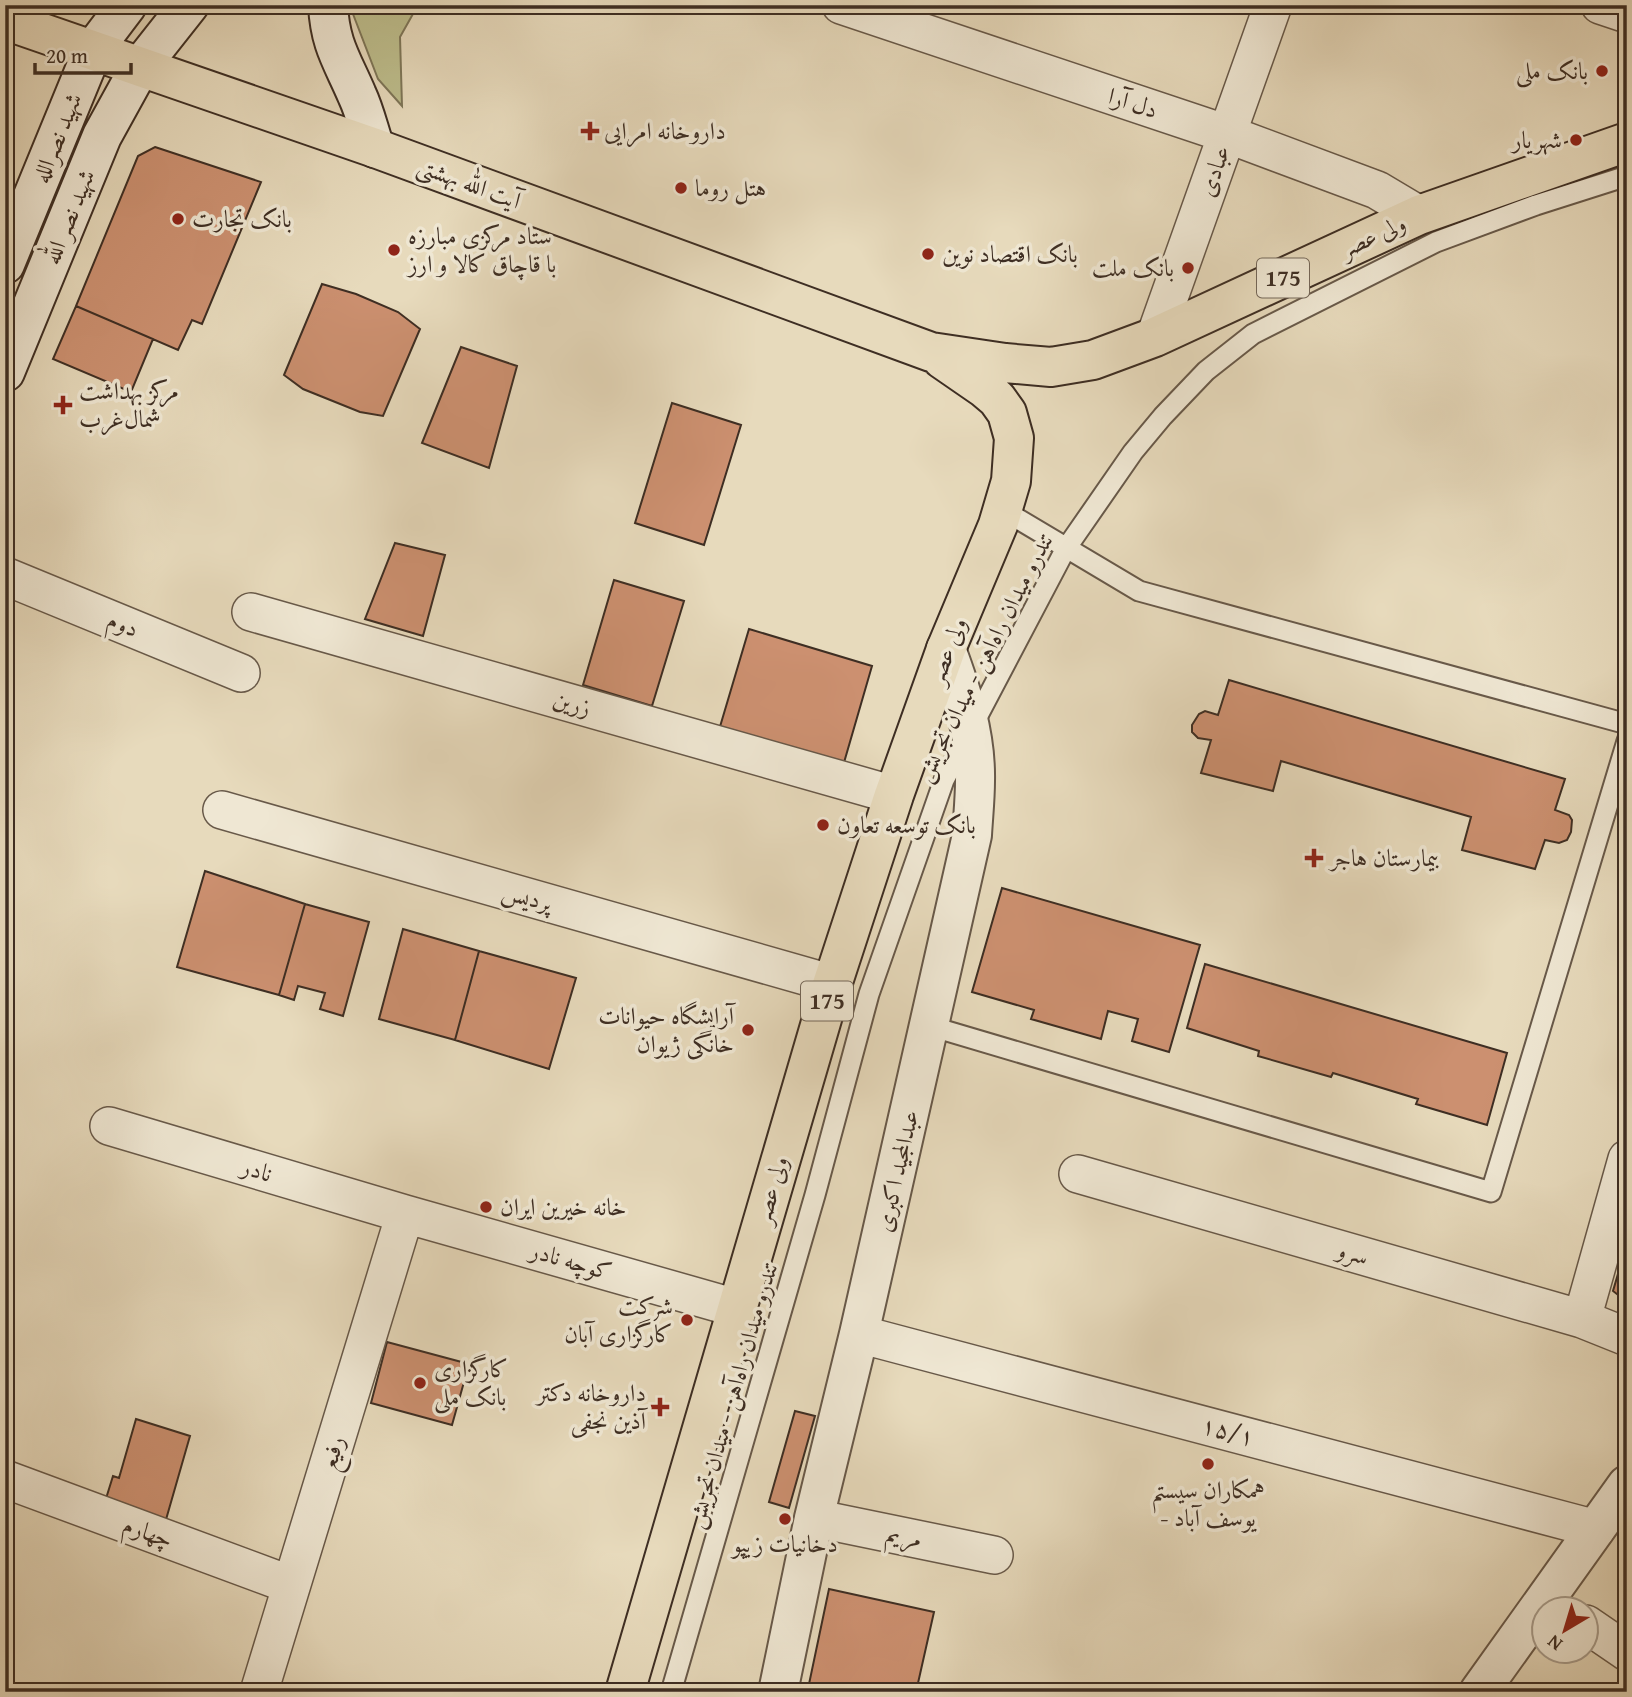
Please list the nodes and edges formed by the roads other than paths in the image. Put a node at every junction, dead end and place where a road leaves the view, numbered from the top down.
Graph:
1 (127, 5) edge
2 (188, 5) edge
3 (328, 5) edge
4 (841, 5) edge
5 (1273, 5) edge
6 (1600, 5) edge
7 (1627, 14) edge
8 (5, 20) edge
9 (93, 50) junction
10 (140, 67) junction
11 (1227, 134) junction
12 (1627, 142) edge
13 (375, 148) junction
14 (1627, 176) edge
15 (1419, 215) junction
16 (5, 264) edge
17 (1155, 337) junction
18 (931, 352) junction
19 (5, 372) edge
20 (1003, 510) junction
21 (5, 576) edge
22 (251, 612) dead end
23 (947, 649) junction
24 (241, 673) dead end
25 (1627, 724) edge
26 (971, 728) junction
27 (1627, 741) edge
28 (894, 795) junction
29 (222, 810) dead end
30 (833, 984) junction
31 (930, 1026) junction
32 (109, 1126) dead end
33 (1627, 1159) edge
34 (1078, 1174) dead end
35 (405, 1214) junction
36 (736, 1308) junction
37 (1582, 1319) junction
38 (859, 1334) junction
39 (1627, 1337) edge
40 (5, 1479) edge
41 (1627, 1485) edge
42 (814, 1518) junction
43 (1596, 1529) junction
44 (994, 1555) dead end
45 (291, 1585) junction
46 (1561, 1596) edge
47 (1600, 1633) edge
48 (1530, 1634) edge
49 (1627, 1652) edge
50 (259, 1692) edge
51 (625, 1692) edge
52 (671, 1692) edge
53 (778, 1692) edge
54 (1479, 1692) edge

1 - 9 street, شهید نصرالله
2 - 10 street, شهید نصر الله
3 - 13 street
4 - 11 street, دل آرا
5 - 11 street, عبادی
6 - 7 street
8 - 9 main road, آیت الله بهشتی
9 - 10 main road, آیت الله بهشتی
9 - 16 street, شهید نصرالله
10 - 13 main road, آیت الله بهشتی
10 - 19 street, شهید نصر الله
11 - 15 street, دل آرا
11 - 17 street, عبادی
12 - 15 main road, ولی عصر / 175
13 - 18 main road, آیت الله بهشتی
14 - 26 lane, تندرو میدان راه‌آهن - میدان تجریش
15 - 17 main road, ولی عصر / 175
17 - 18 main road, ولی عصر / 175
18 - 20 main road, ولی عصر / 175
20 - 23 main road, ولی عصر / 175
20 - 25 lane
21 - 24 street, دوم
22 - 28 street, زرین
23 - 26 street, عبدالمجید اکبری
23 - 28 main road, ولی عصر / 175
26 - 31 street, عبدالمجید اکبری
26 - 52 lane, تندرو میدان راه‌آهن - میدان تجریش
27 - 31 lane
28 - 30 main road, ولی عصر / 175
29 - 30 street, پردیس
30 - 36 main road, ولی عصر / 175
31 - 38 street, عبدالمجید اکبری
32 - 35 street, نادر
33 - 37 street
34 - 37 street, سرو
35 - 36 street, کوچه نادر
35 - 45 street, رفیع
36 - 51 main road, ولی عصر / 175
37 - 39 street, سرو
38 - 42 street, عبدالمجید اکبری
38 - 43 street, ۱۵/۱
40 - 45 street, چهارم
41 - 43 street
42 - 44 street, مریم
42 - 53 street, عبدالمجید اکبری
43 - 46 street
45 - 50 street, رفیع
47 - 49 street
48 - 54 street

